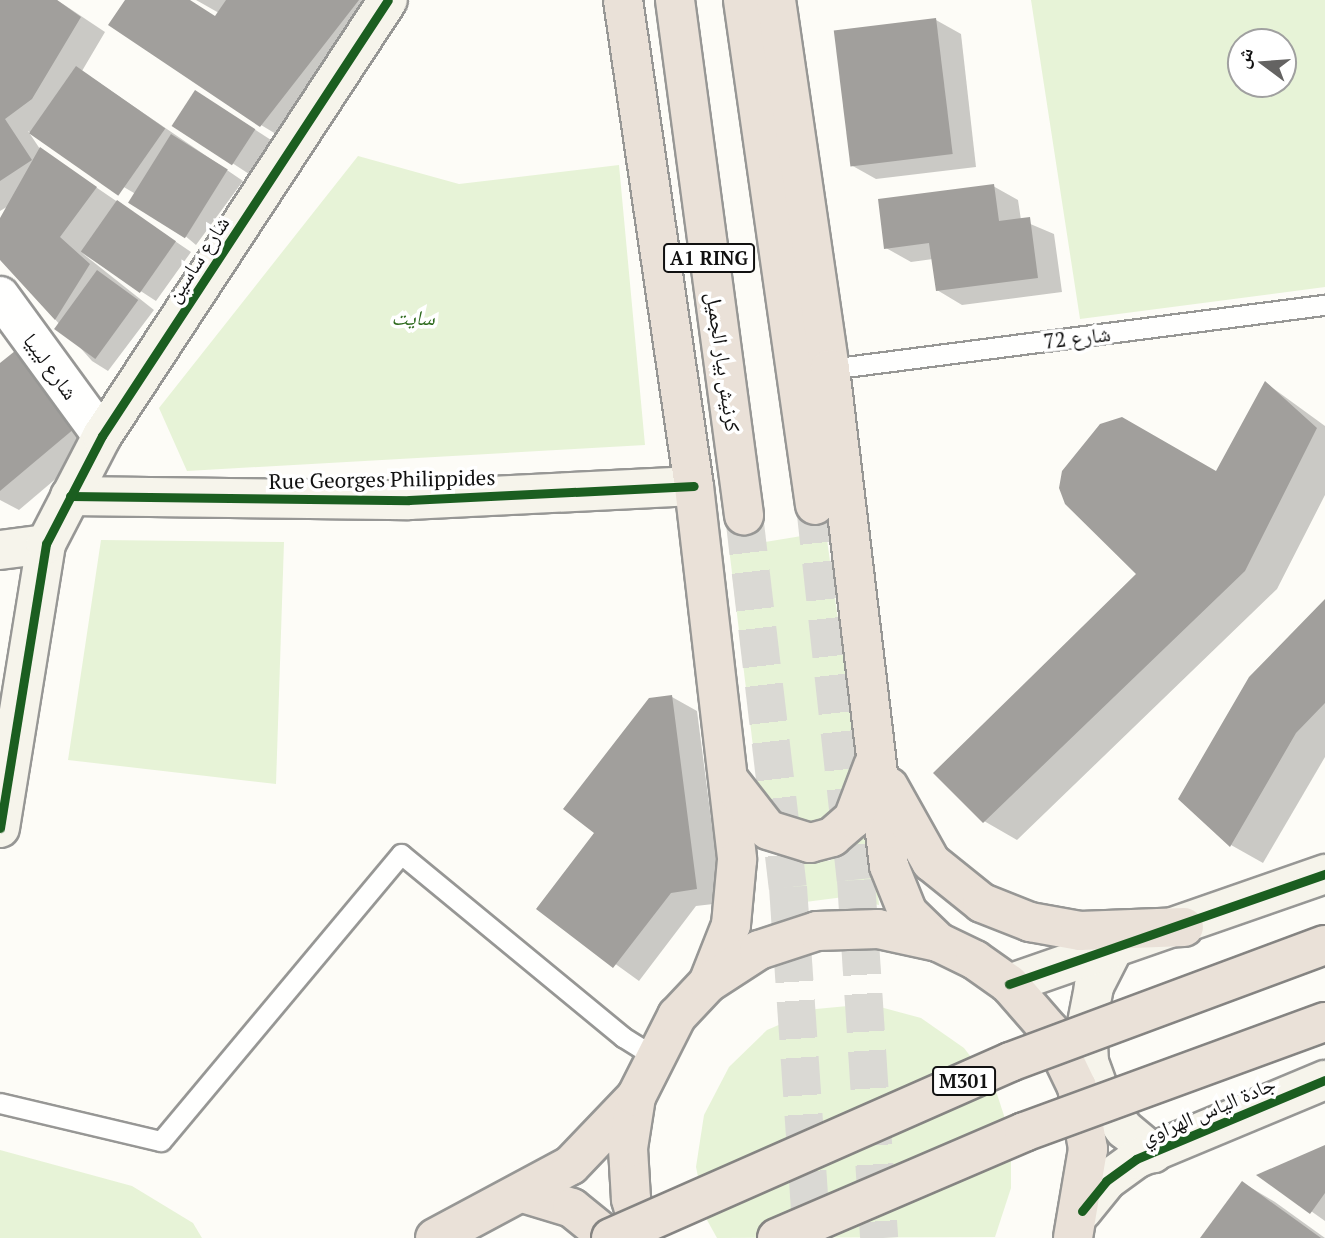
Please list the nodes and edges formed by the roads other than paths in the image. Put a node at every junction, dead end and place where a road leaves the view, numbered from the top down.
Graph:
1 (388, 0) edge
2 (623, 0) edge
3 (675, 0) edge
4 (743, 0) edge
5 (776, 0) edge
6 (0, 296) edge
7 (1325, 304) edge
8 (830, 369) junction
9 (102, 436) junction
10 (694, 486) junction
11 (70, 496) junction
12 (815, 505) tunnel mouth
13 (744, 515) tunnel mouth
14 (46, 544) junction
15 (0, 550) edge
16 (876, 751) junction
17 (727, 777) junction
18 (0, 828) edge
19 (1325, 874) edge
20 (1184, 928) junction
21 (938, 942) junction
22 (1325, 946) edge
23 (1111, 953) junction
24 (708, 983) junction
25 (1009, 984) junction
26 (1325, 1022) edge
27 (652, 1055) junction
28 (1325, 1080) edge
29 (636, 1097) junction
30 (0, 1103) edge
31 (1153, 1153) junction
32 (523, 1193) junction
33 (1077, 1224) edge
34 (435, 1238) edge
35 (610, 1238) edge
36 (642, 1238) edge
37 (777, 1238) edge

1 - 9 street, شارع ساسين
2 - 10 highway
3 - 13 highway, كرنيش بيار الجميل / A1 RING
4 - 12 highway, A1 RING
5 - 8 highway
6 - 9 street, شارع ليبيا
7 - 8 lane, شارع 72
8 - 16 highway
9 - 11 street, شارع ساسين
10 - 11 street, Rue Georges Philippides
10 - 17 highway
11 - 14 street, شارع ساسين
14 - 15 street
14 - 18 street, شارع ساسين
16 - 17 highway
16 - 20 highway
16 - 21 highway
17 - 24 highway
19 - 20 street
20 - 23 street
21 - 24 highway
21 - 25 highway
22 - 35 highway, M301, bridge
23 - 25 street
23 - 31 street
24 - 27 highway
25 - 33 highway
26 - 37 highway, جادة الياس الهراوي, bridge
27 - 29 highway
27 - 30 lane
28 - 31 street, جادة الياس الهراوي
29 - 32 highway
29 - 36 highway
31 - 33 street, جادة الياس الهراوي
32 - 34 highway
32 - 35 highway

